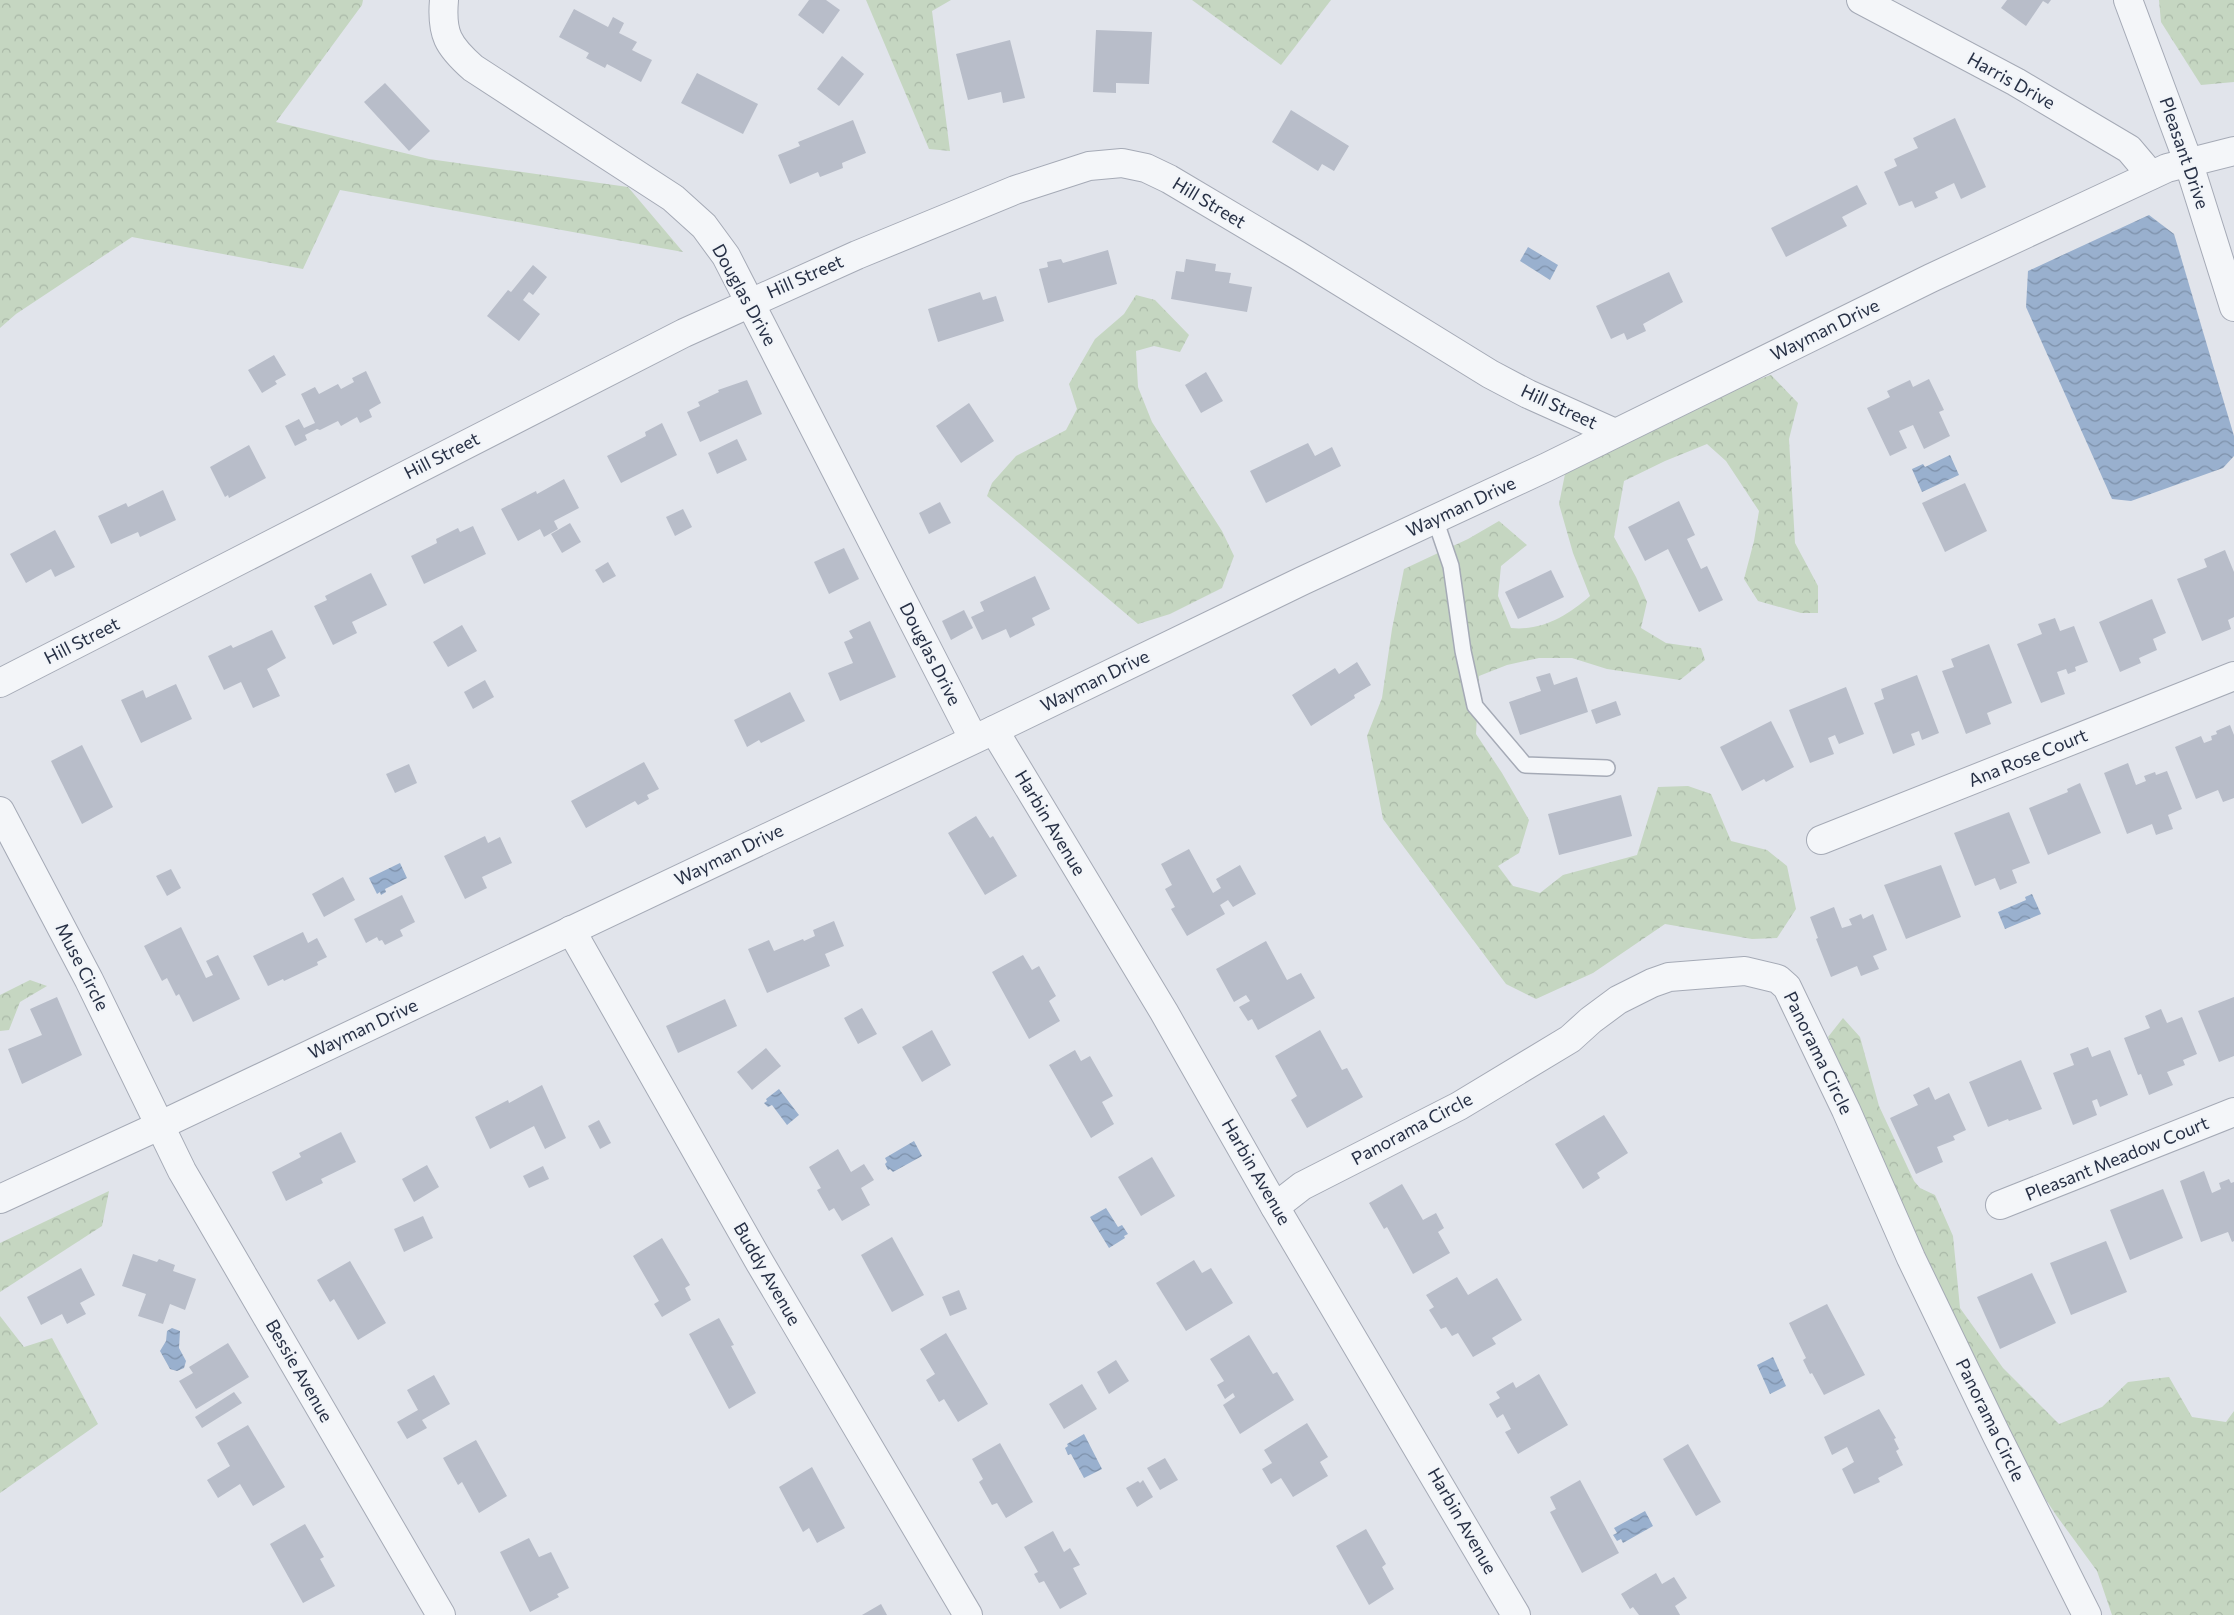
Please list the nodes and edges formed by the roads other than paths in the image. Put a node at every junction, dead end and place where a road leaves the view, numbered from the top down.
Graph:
1 (444, 0) edge
2 (1861, 0) edge
3 (2128, 0) edge
4 (2234, 150) edge
5 (2188, 161) junction
6 (2151, 176) junction
7 (750, 302) junction
8 (2234, 308) edge
9 (1615, 433) junction
10 (1435, 519) junction
11 (2234, 676) edge
12 (0, 683) edge
13 (984, 734) junction
14 (1607, 768) dead end
15 (0, 811) edge
16 (1822, 840) dead end
17 (571, 930) junction
18 (2234, 1112) edge
19 (161, 1125) junction
20 (0, 1199) edge
21 (2000, 1205) dead end
22 (1275, 1207) junction
23 (441, 1615) edge
24 (968, 1615) edge
25 (1516, 1615) edge
26 (2087, 1615) edge

1 - 7 street, Douglas Drive
2 - 6 street, Harris Drive
3 - 5 street, Pleasant Drive
4 - 5 street, Wayman Drive
5 - 6 street, Wayman Drive
5 - 8 street, Pleasant Drive
6 - 9 street, Wayman Drive
7 - 9 street, Hill Street
7 - 12 street, Hill Street
7 - 13 street, Douglas Drive
9 - 10 street, Wayman Drive
10 - 13 street, Wayman Drive
10 - 14 lane
11 - 16 street, Ana Rose Court
13 - 17 street, Wayman Drive
13 - 22 street, Harbin Avenue
15 - 19 street, Muse Circle
17 - 19 street, Wayman Drive
17 - 24 street, Buddy Avenue
18 - 21 street, Pleasant Meadow Court
19 - 20 street, Wayman Drive
19 - 23 street, Bessie Avenue
22 - 25 street, Harbin Avenue
22 - 26 street, Panorama Circle

